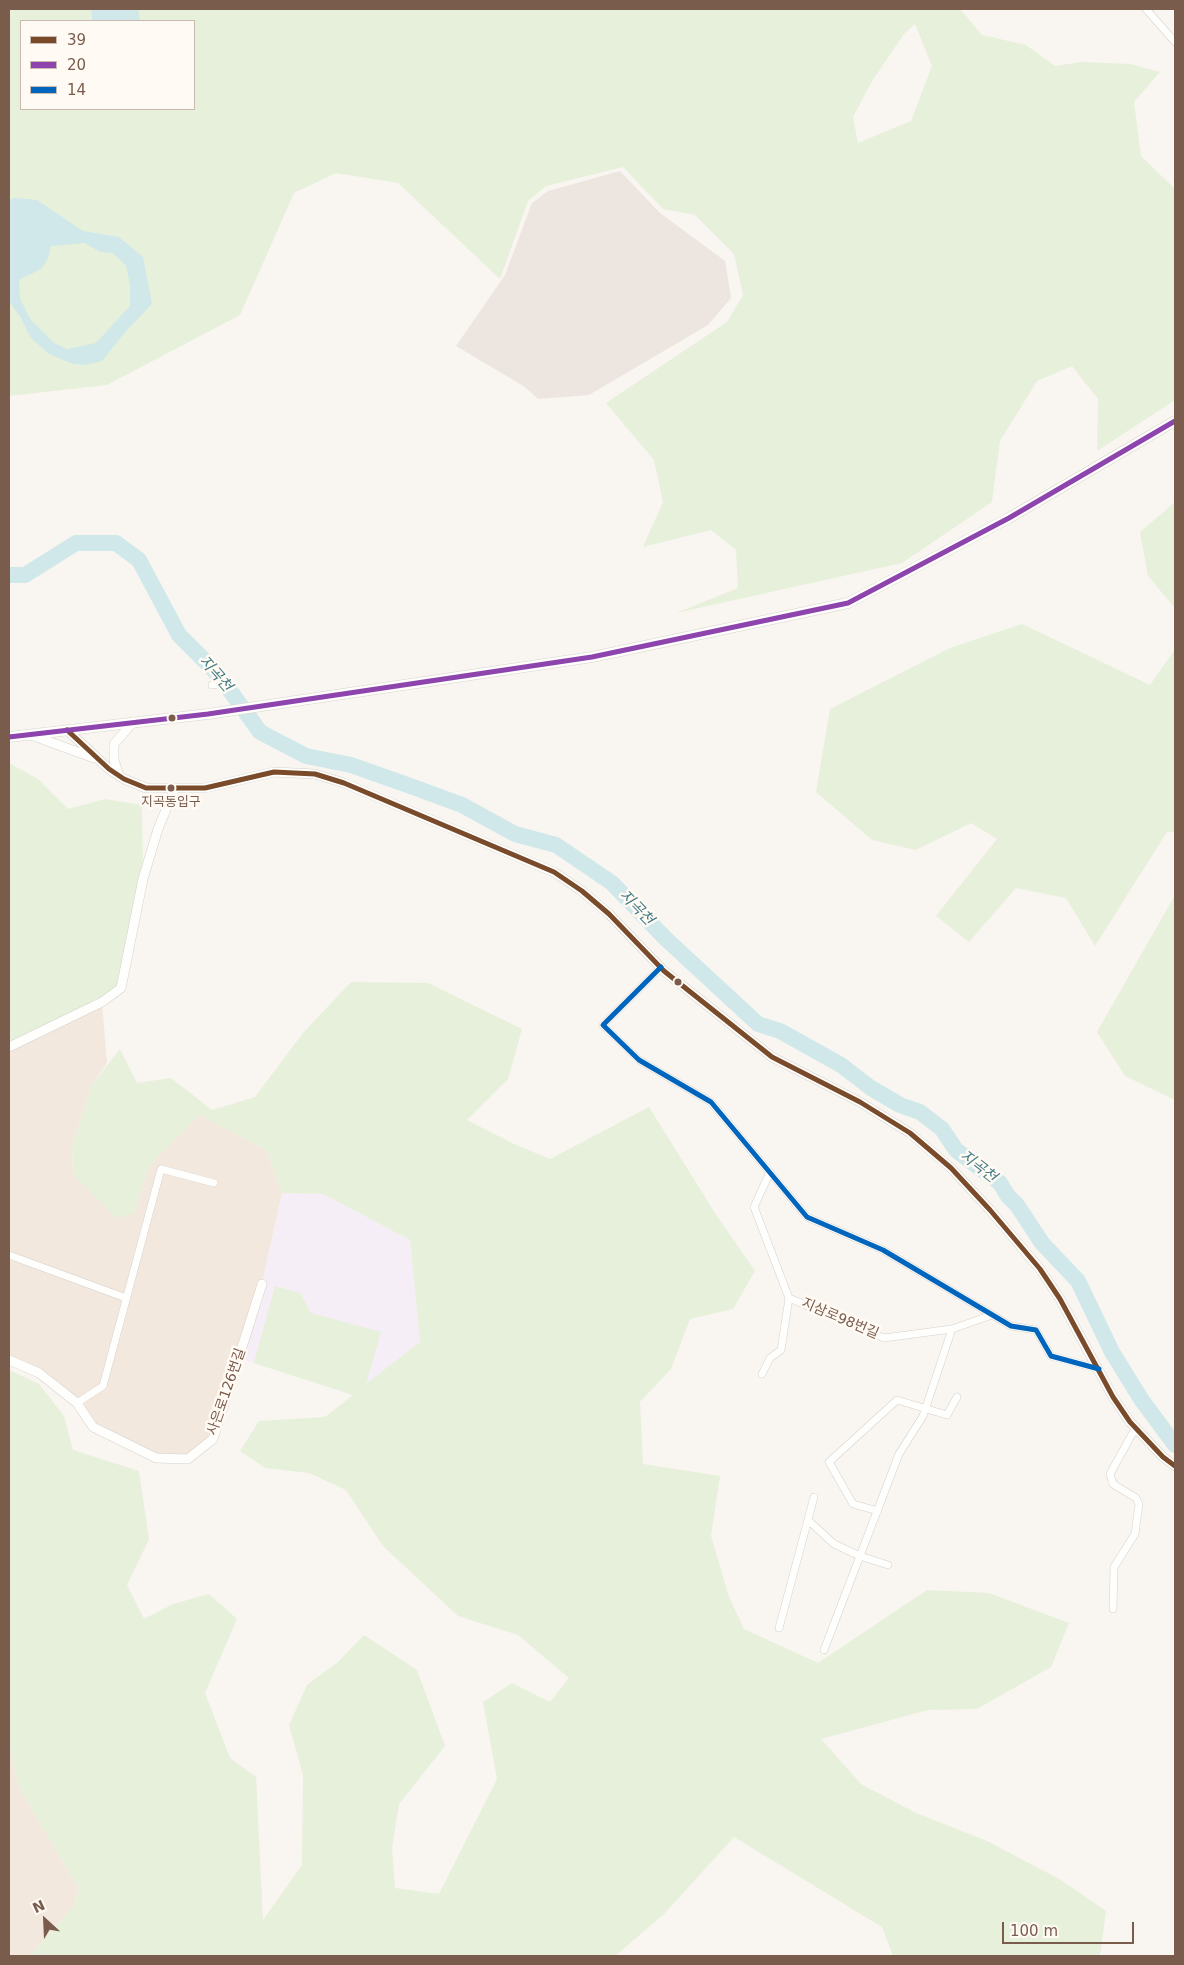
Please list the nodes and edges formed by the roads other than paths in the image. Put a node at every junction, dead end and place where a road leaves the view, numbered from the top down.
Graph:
1 (1146, 9) edge
2 (1175, 42) edge
3 (1175, 422) edge
4 (220, 684) dead end
5 (212, 685) dead end
6 (133, 722) junction
7 (67, 730) junction
8 (31, 735) junction
9 (9, 738) edge
10 (95, 758) junction
11 (120, 776) junction
12 (175, 788) junction
13 (661, 967) junction
14 (9, 1047) edge
15 (770, 1172) junction
16 (214, 1183) dead end
17 (9, 1255) edge
18 (262, 1284) dead end
19 (126, 1298) junction
20 (789, 1298) junction
21 (992, 1315) junction
22 (952, 1329) junction
23 (9, 1360) edge
24 (1099, 1369) junction
25 (762, 1374) dead end
26 (957, 1397) dead end
27 (77, 1403) junction
28 (925, 1409) junction
29 (1136, 1428) junction
30 (1175, 1466) edge
31 (814, 1497) dead end
32 (878, 1511) junction
33 (808, 1520) junction
34 (860, 1556) junction
35 (888, 1565) dead end
36 (1113, 1609) dead end
37 (779, 1628) dead end
38 (824, 1650) dead end

1 - 2 street
3 - 6 main road
4 - 5 street
6 - 7 main road
6 - 11 street
7 - 8 main road
7 - 10 street
8 - 9 main road
8 - 10 street
10 - 11 street
11 - 12 street
12 - 13 street
12 - 14 street
13 - 15 street
13 - 24 street
15 - 20 street, 지삼로98번길
15 - 21 street
16 - 19 street
17 - 19 street
18 - 27 street, 사은로126번길
19 - 27 street
20 - 22 street, 지삼로98번길
20 - 25 street, 지삼로98번길
21 - 22 street, 지삼로98번길
21 - 24 street
22 - 28 street
23 - 27 street, 사은로126번길
24 - 29 street
26 - 28 street
28 - 32 street
28 - 32 street
29 - 30 street
29 - 36 street
31 - 33 street
32 - 34 street
33 - 34 street
33 - 37 street
34 - 35 street
34 - 38 street

